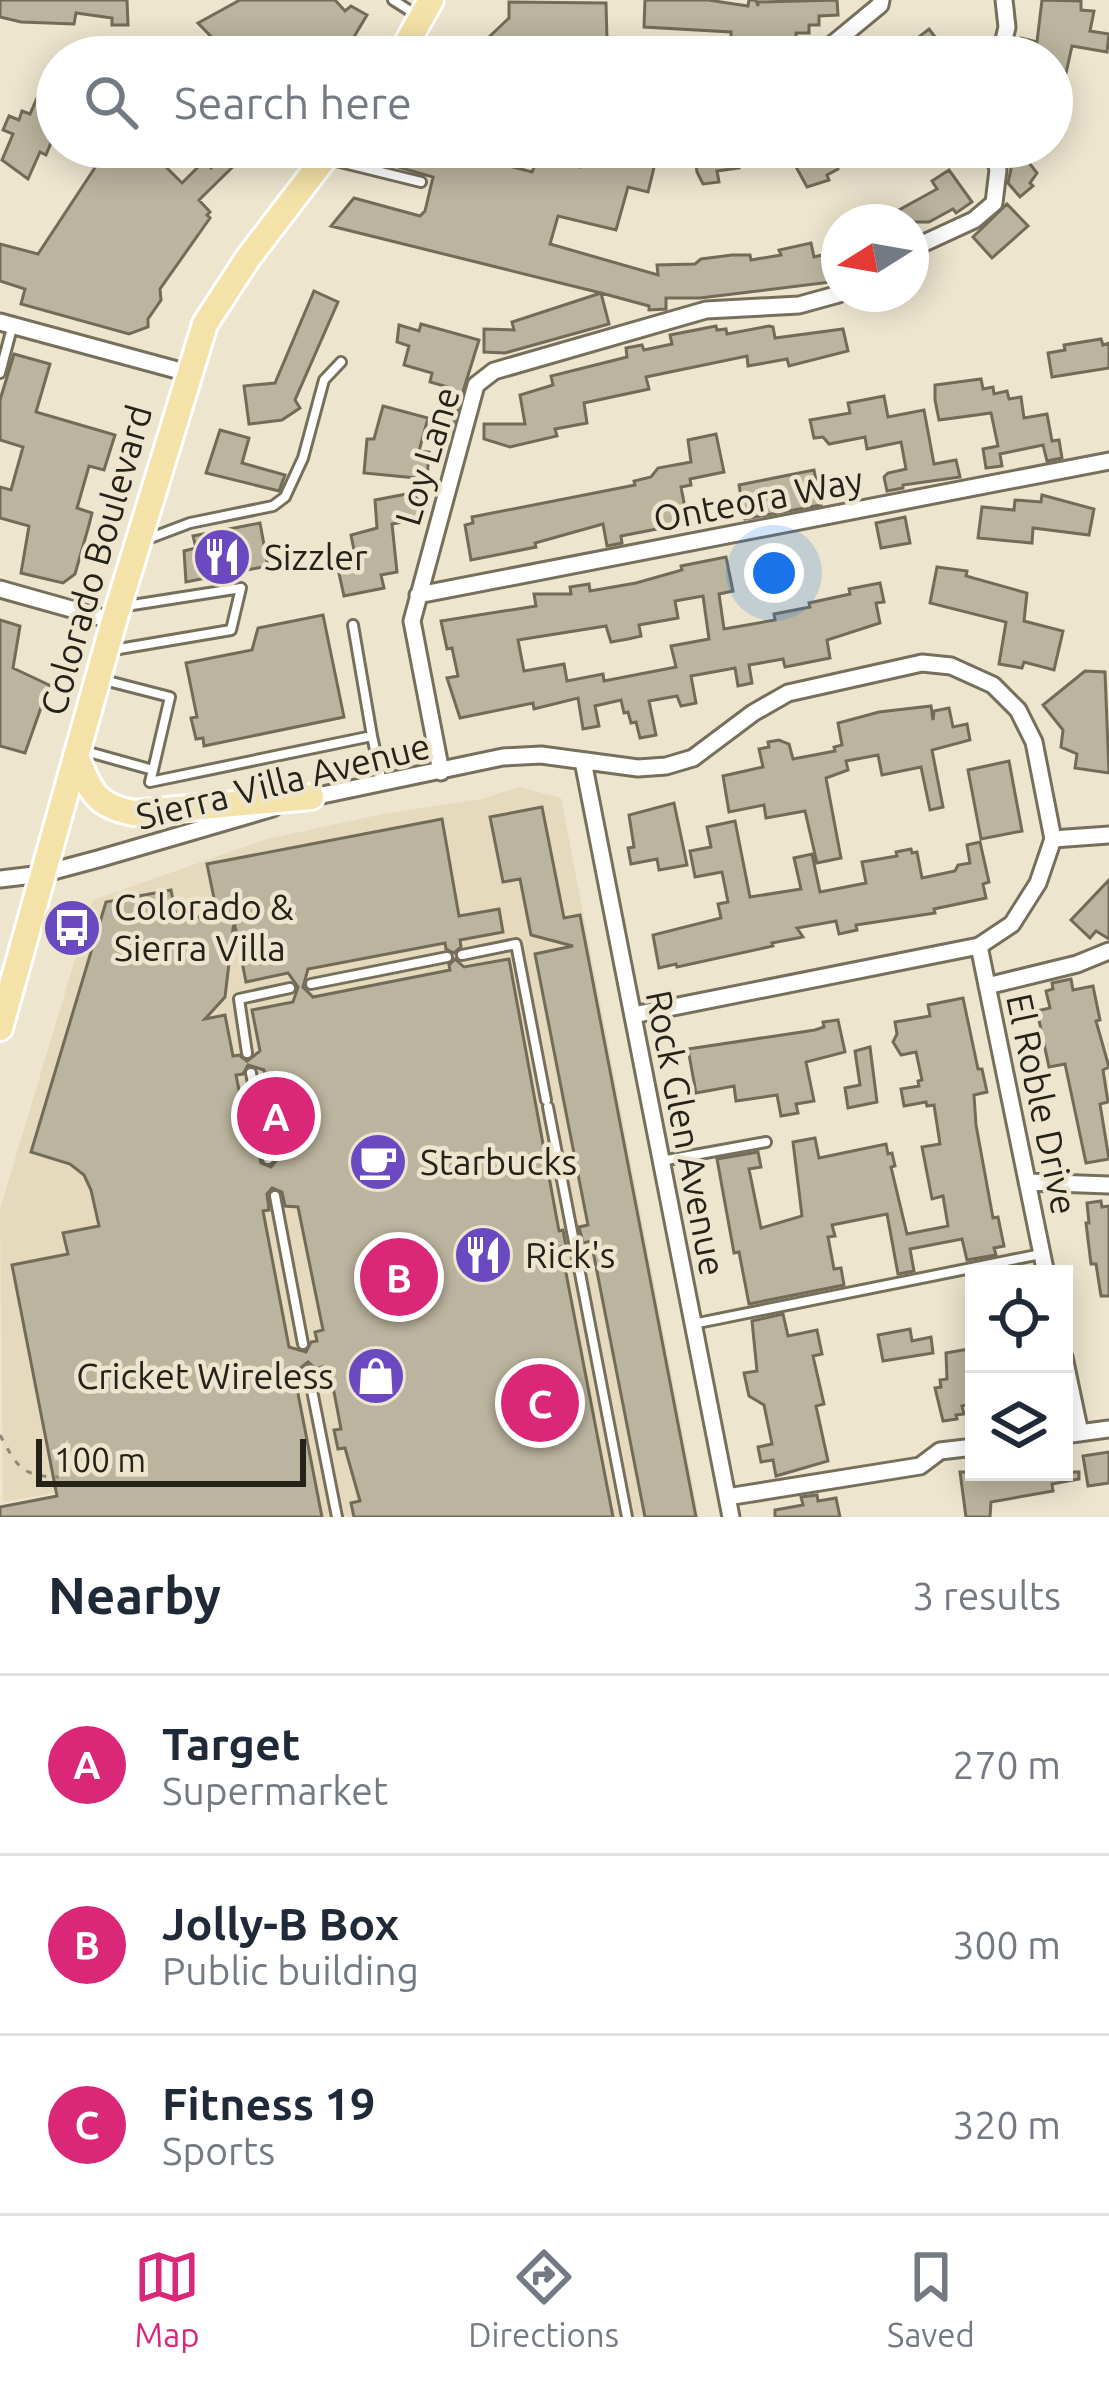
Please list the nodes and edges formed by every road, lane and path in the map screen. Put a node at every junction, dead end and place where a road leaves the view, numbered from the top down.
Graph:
1 (393, 0) edge
2 (881, 0) edge
3 (1004, 0) edge
4 (426, 9) edge
5 (411, 36) edge
6 (842, 36) edge
7 (1005, 36) edge
8 (318, 168) edge
9 (377, 168) edge
10 (997, 168) edge
11 (421, 182) dead end
12 (929, 241) edge
13 (821, 299) edge
14 (6, 324) edge
15 (341, 362) dead end
16 (0, 373) edge
17 (188, 373) junction
18 (1109, 461) edge
19 (138, 542) junction
20 (0, 590) edge
21 (418, 595) junction
22 (116, 615) junction
23 (353, 625) dead end
24 (105, 651) junction
25 (98, 679) junction
26 (373, 736) junction
27 (77, 752) junction
28 (583, 761) junction
29 (153, 770) junction
30 (441, 772) junction
31 (382, 783) junction
32 (310, 797) junction
33 (1109, 835) edge
34 (1053, 838) junction
35 (42, 874) junction
36 (0, 879) edge
37 (979, 946) junction
38 (1109, 951) edge
39 (462, 955) dead end
40 (447, 958) dead end
41 (311, 984) dead end
42 (987, 986) junction
43 (290, 988) dead end
44 (228, 994) dead end
45 (238, 999) junction
46 (633, 1015) junction
47 (0, 1028) edge
48 (247, 1053) dead end
49 (251, 1072) dead end
50 (766, 1142) dead end
51 (268, 1159) dead end
52 (662, 1161) junction
53 (1027, 1182) junction
54 (1109, 1185) edge
55 (275, 1196) dead end
56 (1042, 1254) junction
57 (1044, 1265) edge
58 (693, 1324) junction
59 (303, 1344) dead end
60 (308, 1370) dead end
61 (1109, 1429) edge
62 (1073, 1434) edge
63 (0, 1435) edge
64 (965, 1448) edge
65 (59, 1477) dead end
66 (727, 1497) junction
67 (337, 1517) edge
68 (627, 1517) edge
69 (731, 1517) edge

1 - 4 lane
2 - 6 street
3 - 7 street
4 - 5 main road
8 - 17 main road, Colorado Boulevard
9 - 11 lane
10 - 12 street
13 - 21 street, Loy Lane
14 - 16 lane
14 - 17 street
15 - 19 lane
17 - 19 main road, Colorado Boulevard
18 - 21 street, Onteora Way
19 - 22 main road, Colorado Boulevard
20 - 22 street
21 - 30 street, Loy Lane
22 - 24 main road, Colorado Boulevard
22 - 24 lane
23 - 26 lane
24 - 25 main road, Colorado Boulevard
25 - 27 main road, Colorado Boulevard
25 - 29 lane
26 - 29 lane
26 - 31 lane
27 - 29 lane
27 - 32 main road
27 - 35 main road, Colorado Boulevard
28 - 30 street, Sierra Villa Avenue
28 - 34 street, Sierra Villa Avenue
28 - 46 street, Rock Glen Avenue
30 - 31 street, Sierra Villa Avenue
31 - 32 street, Sierra Villa Avenue
32 - 35 street, Sierra Villa Avenue
33 - 34 street
34 - 37 street
35 - 36 street, Sierra Villa Avenue
35 - 47 main road, Colorado Boulevard
37 - 42 street, El Roble Drive
37 - 46 street
38 - 42 street
39 - 68 lane
40 - 41 lane
42 - 53 street, El Roble Drive
43 - 45 lane
44 - 45 lane
45 - 48 lane
46 - 52 street, Rock Glen Avenue
49 - 51 lane
50 - 52 lane
52 - 58 street, Rock Glen Avenue
53 - 54 street
53 - 56 street, El Roble Drive
55 - 59 lane
56 - 57 street, El Roble Drive
56 - 58 lane
58 - 66 street, Rock Glen Avenue
60 - 67 lane
61 - 62 street
63 - 65 path
64 - 66 street
66 - 69 street, Rock Glen Avenue

